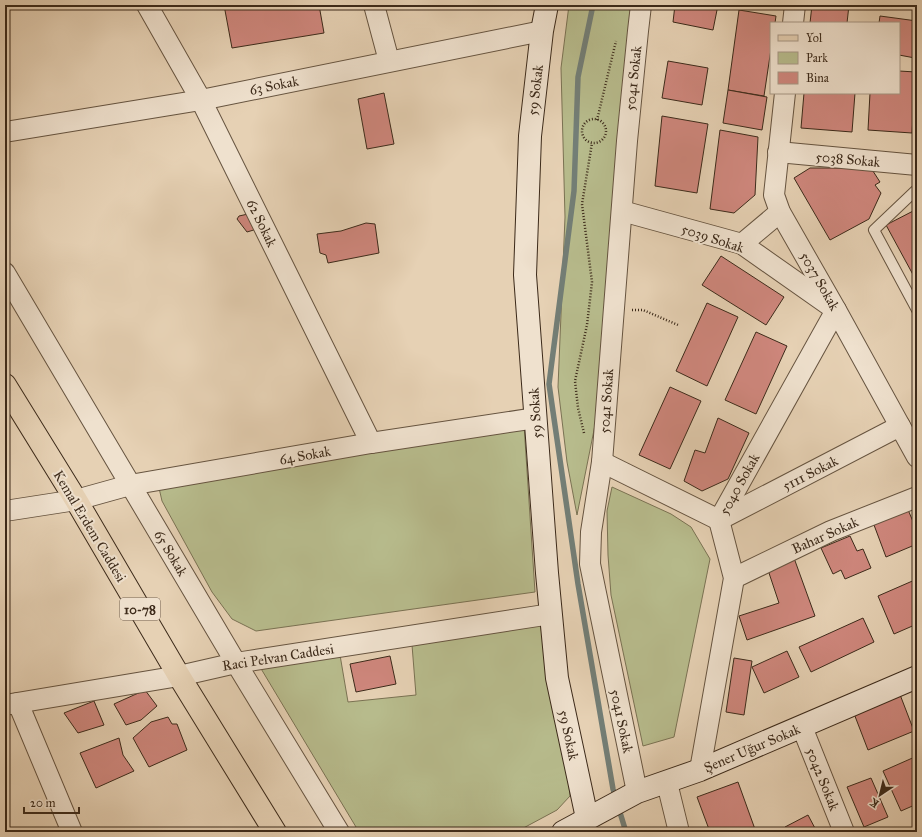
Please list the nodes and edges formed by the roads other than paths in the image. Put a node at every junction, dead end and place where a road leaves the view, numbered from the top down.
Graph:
1 (147, 5) edge
2 (374, 5) edge
3 (548, 5) edge
4 (642, 5) edge
5 (795, 5) edge
6 (793, 22) edge
7 (542, 31) junction
8 (390, 61) junction
9 (785, 94) edge
10 (200, 100) junction
11 (5, 132) edge
12 (778, 152) junction
13 (917, 165) edge
14 (915, 191) dead end
15 (622, 211) junction
16 (780, 212) junction
17 (742, 244) junction
18 (5, 273) edge
19 (836, 310) junction
20 (917, 310) edge
21 (5, 385) edge
22 (536, 418) junction
23 (900, 426) junction
24 (371, 443) junction
25 (917, 457) edge
26 (602, 462) junction
27 (130, 485) junction
28 (917, 497) edge
29 (76, 500) junction
30 (5, 511) edge
31 (719, 520) junction
32 (734, 578) junction
33 (551, 614) junction
34 (236, 663) junction
35 (179, 676) junction
36 (917, 677) edge
37 (11, 704) edge
38 (802, 726) junction
39 (700, 770) junction
40 (667, 783) junction
41 (637, 792) junction
42 (587, 818) junction
43 (72, 832) edge
44 (276, 832) edge
45 (339, 832) edge
46 (563, 832) edge
47 (679, 832) edge
48 (844, 832) edge

1 - 10 street, 62 Sokak
2 - 8 street
3 - 7 street, 59 Sokak
4 - 15 street, 5041 Sokak
5 - 6 street
7 - 8 street, 63 Sokak
7 - 22 street, 59 Sokak
8 - 10 street, 63 Sokak
9 - 12 street, 5037 Sokak
10 - 11 street, 63 Sokak
10 - 24 street, 62 Sokak
12 - 13 street, 5038 Sokak
12 - 16 street, 5037 Sokak
14 - 20 lane
15 - 17 street, 5039 Sokak
15 - 26 street, 5041 Sokak
16 - 17 street
16 - 19 street, 5037 Sokak
17 - 19 street, 5039 Sokak
18 - 27 street, 65 Sokak
19 - 23 street, 5037 Sokak
19 - 31 street, 5040 Sokak
21 - 29 main road, Kemal Erdem Caddesi / 10-78
22 - 24 street, 64 Sokak
22 - 33 street, 59 Sokak
23 - 25 street, 5037 Sokak
23 - 31 street, 5111 Sokak
24 - 27 street, 64 Sokak
26 - 31 street
26 - 41 street, 5041 Sokak
27 - 29 street, 64 Sokak
27 - 34 street, 65 Sokak
28 - 32 street, Bahar Sokak
29 - 30 street, 64 Sokak
29 - 35 main road, Kemal Erdem Caddesi / 10-78
31 - 32 street, 5040 Sokak
32 - 39 street, 5040 Sokak
33 - 34 street, Raci Pelvan Caddesi
33 - 42 street, 59 Sokak
34 - 35 street, Raci Pelvan Caddesi
34 - 45 street, 65 Sokak
35 - 37 street, Raci Pelvan Caddesi
35 - 44 main road, Kemal Erdem Caddesi / 10-78
36 - 38 street, Şener Uğur Sokak
37 - 43 street
38 - 39 street, Şener Uğur Sokak
38 - 48 street, 5042 Sokak
39 - 40 street, Şener Uğur Sokak
40 - 41 street, Şener Uğur Sokak
40 - 47 street
41 - 42 street, Şener Uğur Sokak
42 - 46 street, Şener Uğur Sokak

